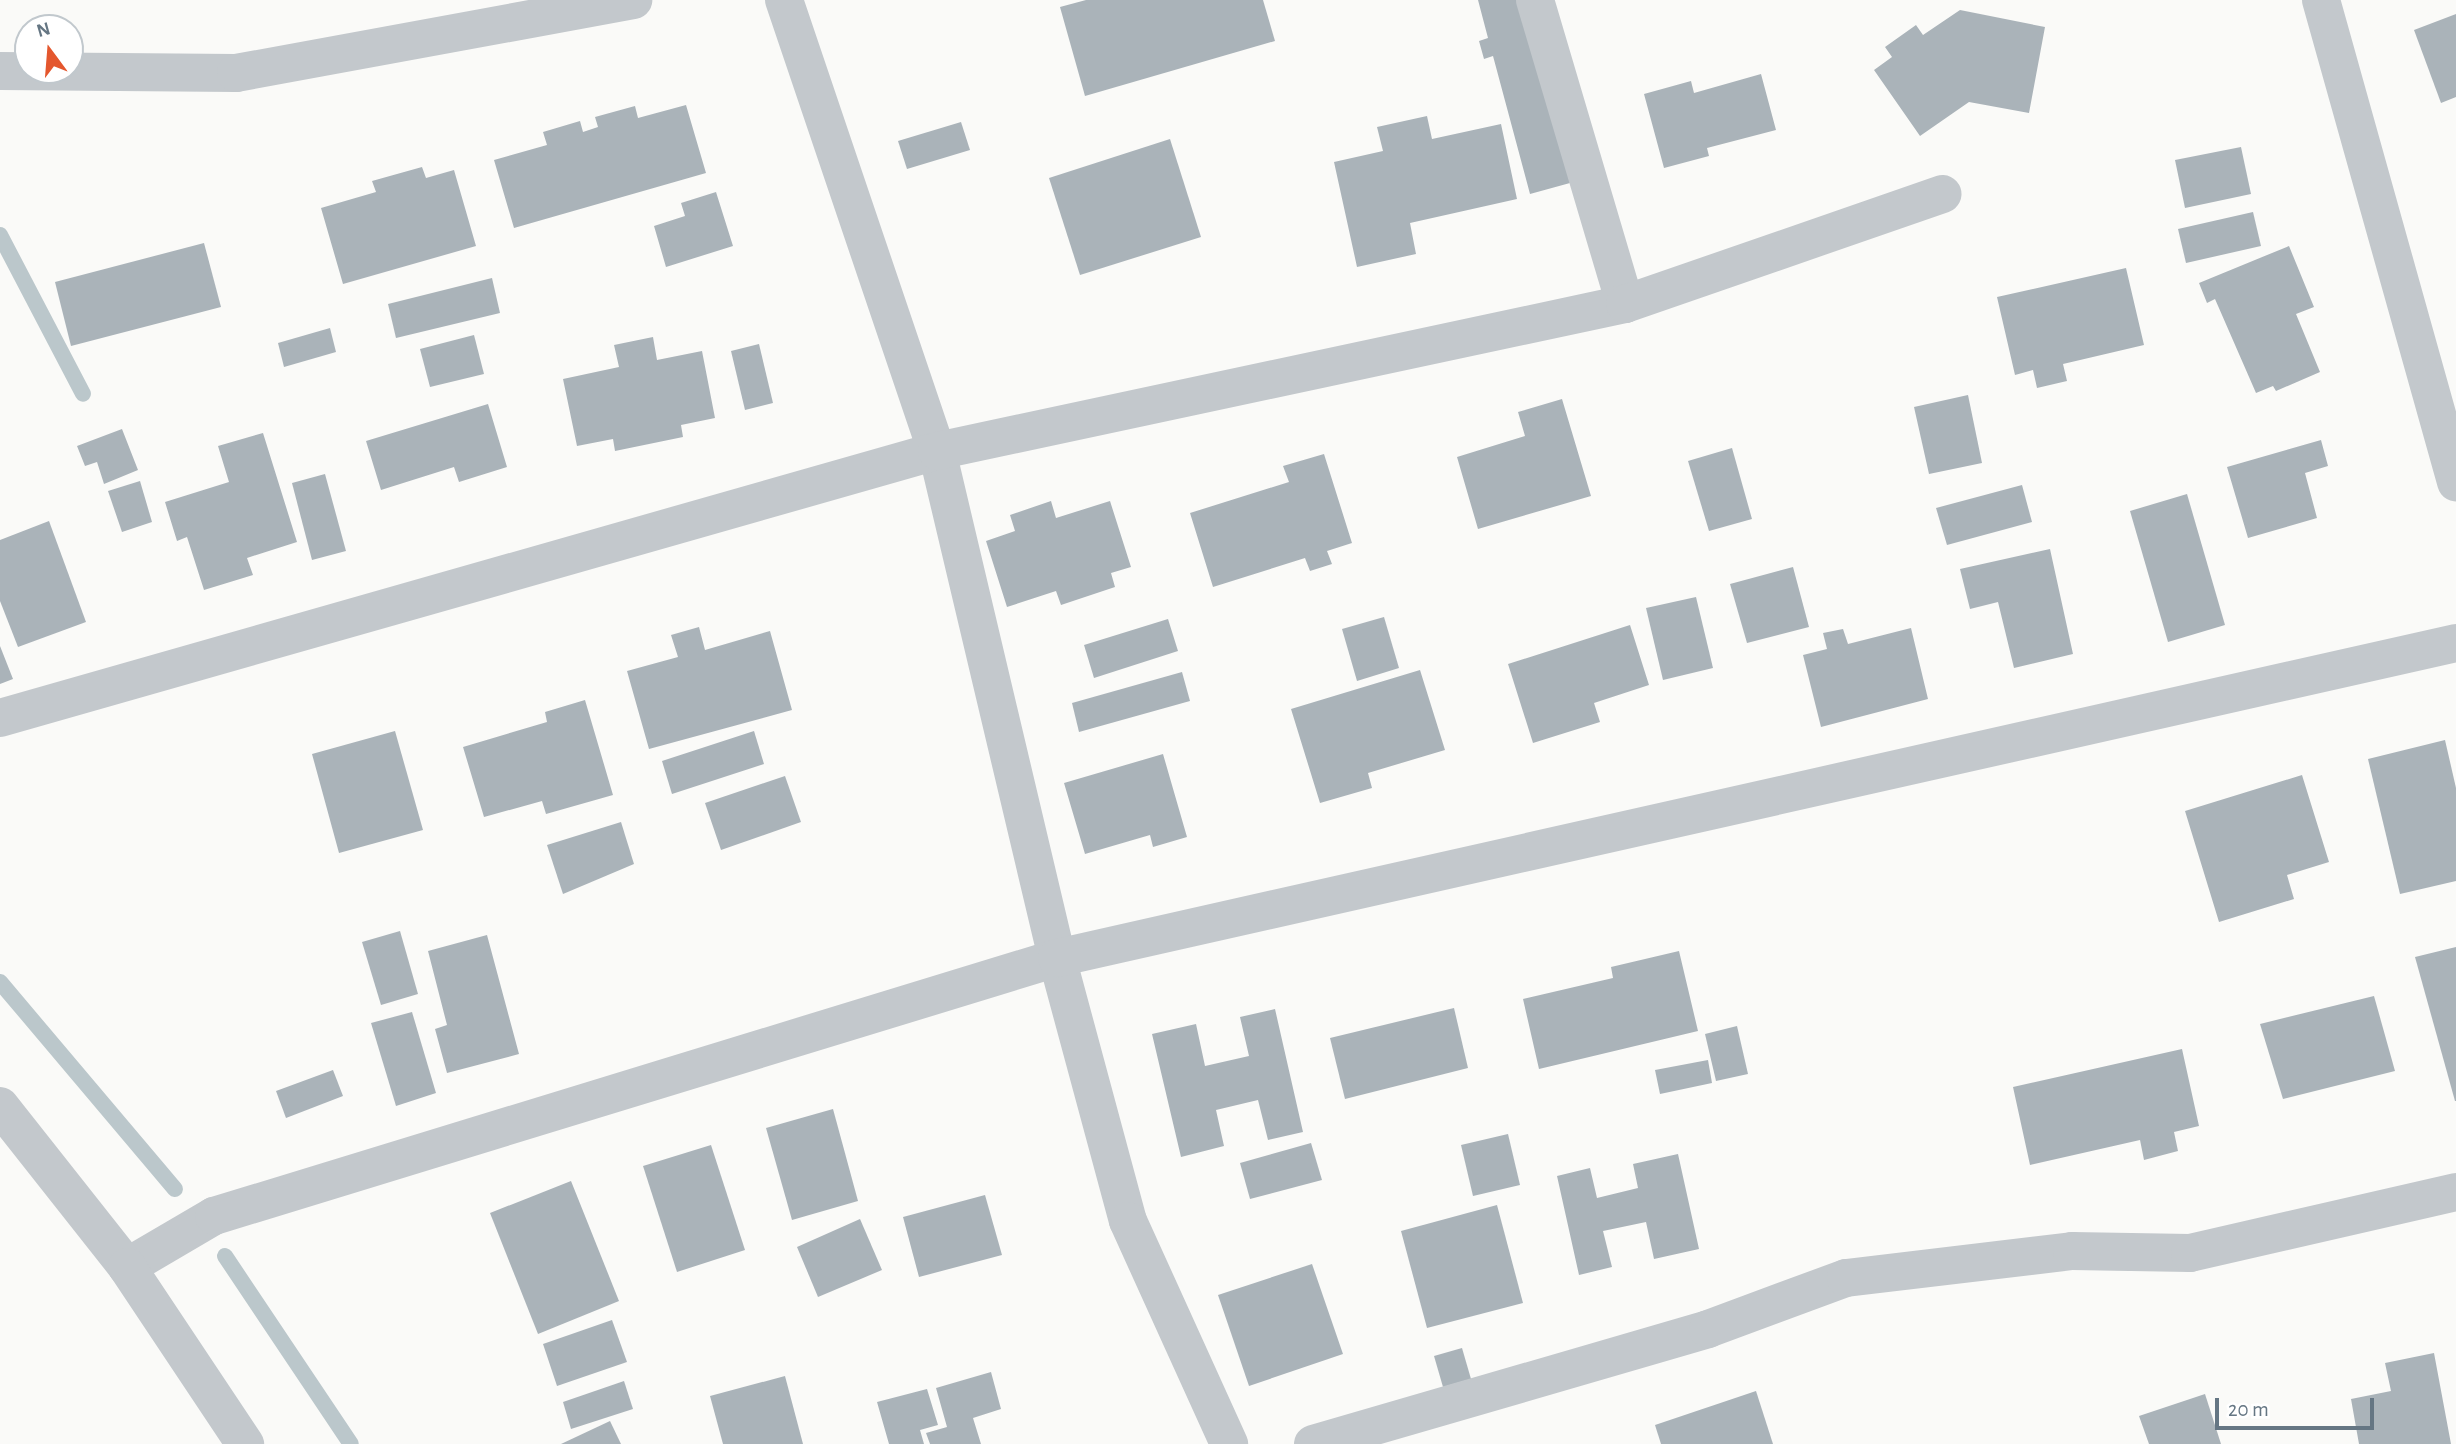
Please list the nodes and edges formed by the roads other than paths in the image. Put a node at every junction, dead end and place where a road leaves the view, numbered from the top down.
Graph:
1 (633, 0) edge
2 (783, 0) edge
3 (1535, 0) edge
4 (2321, 0) edge
5 (0, 71) edge
6 (1943, 194) dead end
7 (1625, 304) junction
8 (937, 451) junction
9 (2456, 482) edge
10 (2456, 643) edge
11 (0, 718) edge
12 (1057, 958) junction
13 (0, 1106) edge
14 (2456, 1192) edge
15 (127, 1267) junction
16 (244, 1444) edge
17 (1229, 1444) edge
18 (1313, 1444) edge

1 - 5 street
2 - 8 street
3 - 7 street
4 - 9 street
6 - 7 street
7 - 8 street
8 - 11 street
8 - 12 street
10 - 12 street
12 - 15 street
12 - 17 street
13 - 15 street
14 - 18 street
15 - 16 street

